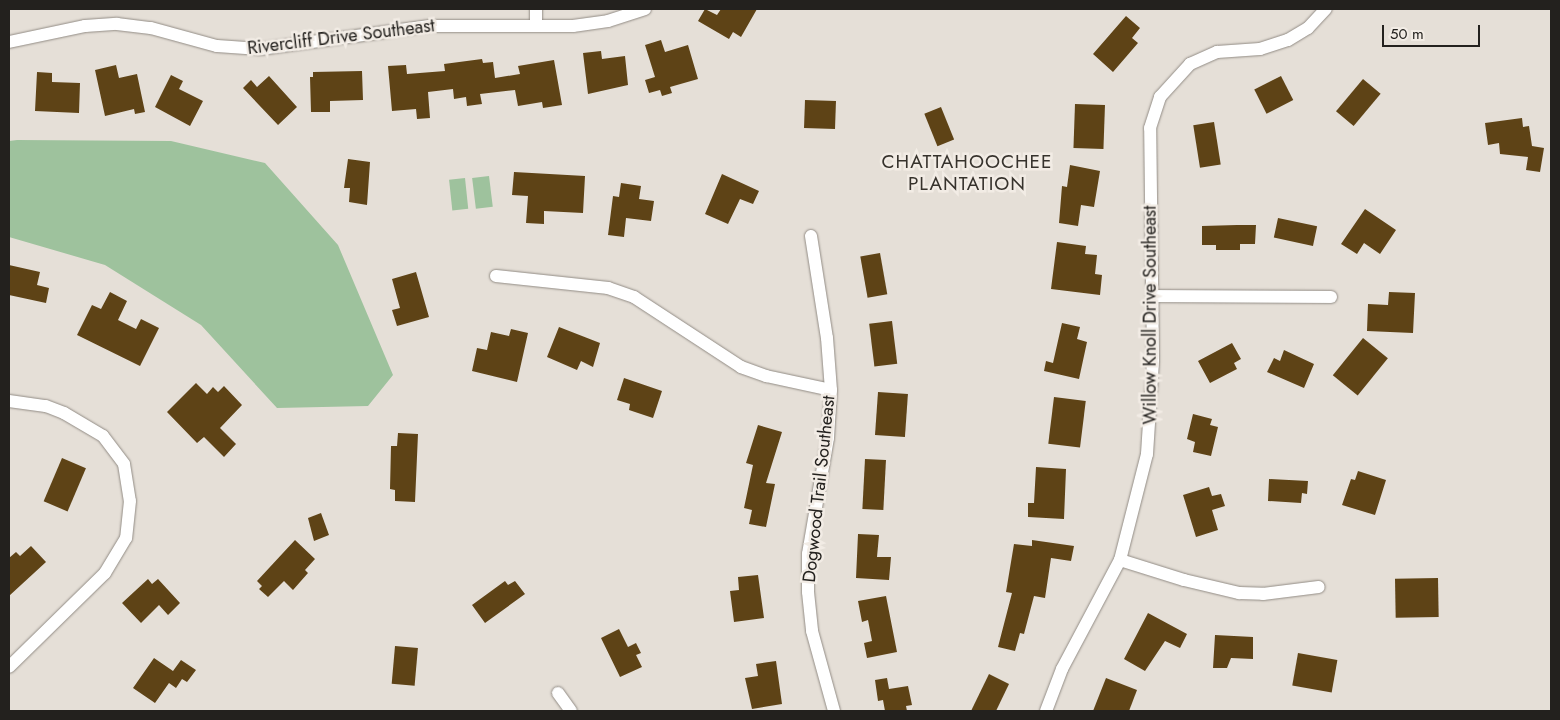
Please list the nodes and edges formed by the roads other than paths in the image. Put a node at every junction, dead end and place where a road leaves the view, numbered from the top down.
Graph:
1 (536, 9) edge
2 (645, 9) edge
3 (1326, 9) edge
4 (536, 25) junction
5 (9, 42) edge
6 (812, 236) dead end
7 (496, 276) dead end
8 (1152, 296) junction
9 (1331, 297) dead end
10 (831, 390) junction
11 (9, 401) edge
12 (1120, 560) junction
13 (1319, 587) dead end
14 (9, 667) edge
15 (558, 693) dead end
16 (571, 711) edge
17 (834, 711) edge
18 (1046, 711) edge

1 - 4 street
2 - 4 street, Rivercliff Drive Southeast
3 - 8 street, Willow Knoll Drive Southeast
4 - 5 street, Rivercliff Drive Southeast
6 - 10 street, Dogwood Trail Southeast
7 - 10 street
8 - 9 street
8 - 12 street, Willow Knoll Drive Southeast
10 - 17 street, Dogwood Trail Southeast
11 - 14 street
12 - 13 street
12 - 18 street, Willow Knoll Drive Southeast
15 - 16 street

